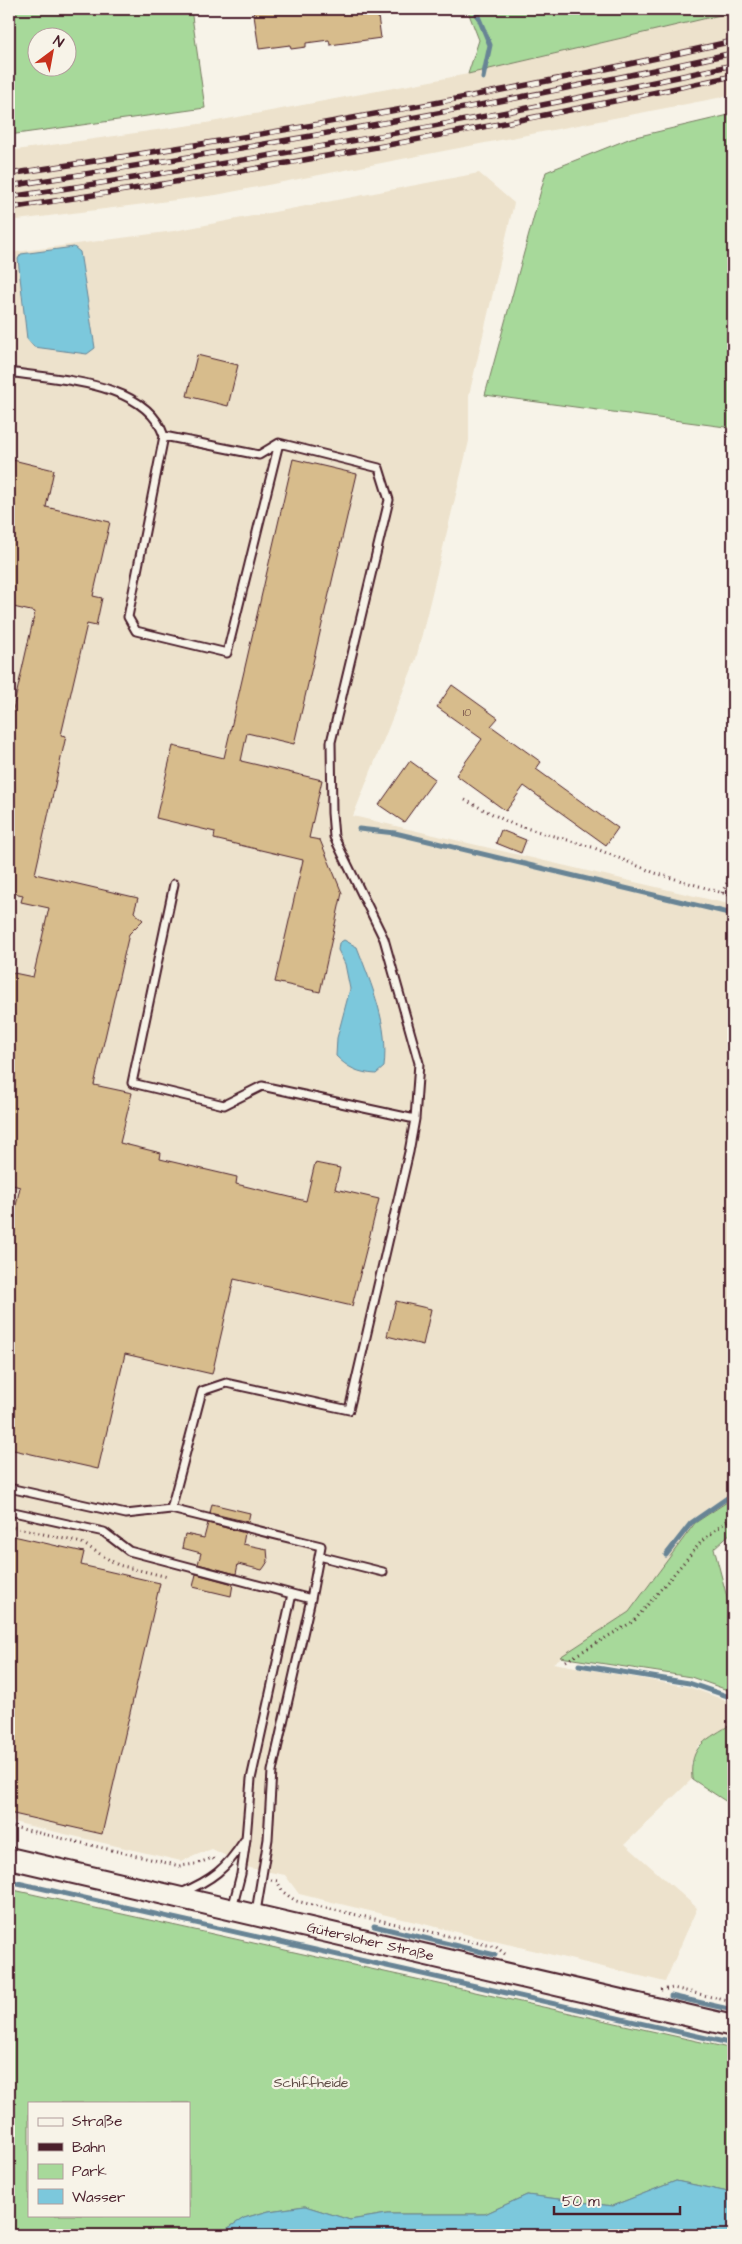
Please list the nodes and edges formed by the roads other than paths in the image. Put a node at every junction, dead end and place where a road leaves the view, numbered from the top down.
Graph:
1 (9, 372) edge
2 (164, 436) junction
3 (278, 443) junction
4 (174, 884) dead end
5 (415, 1119) junction
6 (9, 1488) edge
7 (171, 1509) junction
8 (9, 1511) edge
9 (319, 1556) junction
10 (382, 1572) dead end
11 (292, 1594) junction
12 (311, 1599) junction
13 (246, 1839) junction
14 (9, 1858) edge
15 (176, 1896) junction
16 (232, 1909) junction
17 (256, 1915) junction
18 (733, 2026) edge

1 - 2 lane
2 - 3 lane
2 - 3 lane
3 - 5 lane
4 - 5 lane
5 - 7 lane
6 - 7 lane
7 - 9 lane
8 - 11 lane
9 - 10 lane
9 - 12 lane
11 - 12 lane
11 - 13 lane
12 - 17 lane
13 - 15 lane
13 - 16 lane
14 - 15 main road, Gütersloher Straße
15 - 16 main road, Gütersloher Straße
16 - 17 main road, Gütersloher Straße
17 - 18 main road, Gütersloher Straße

